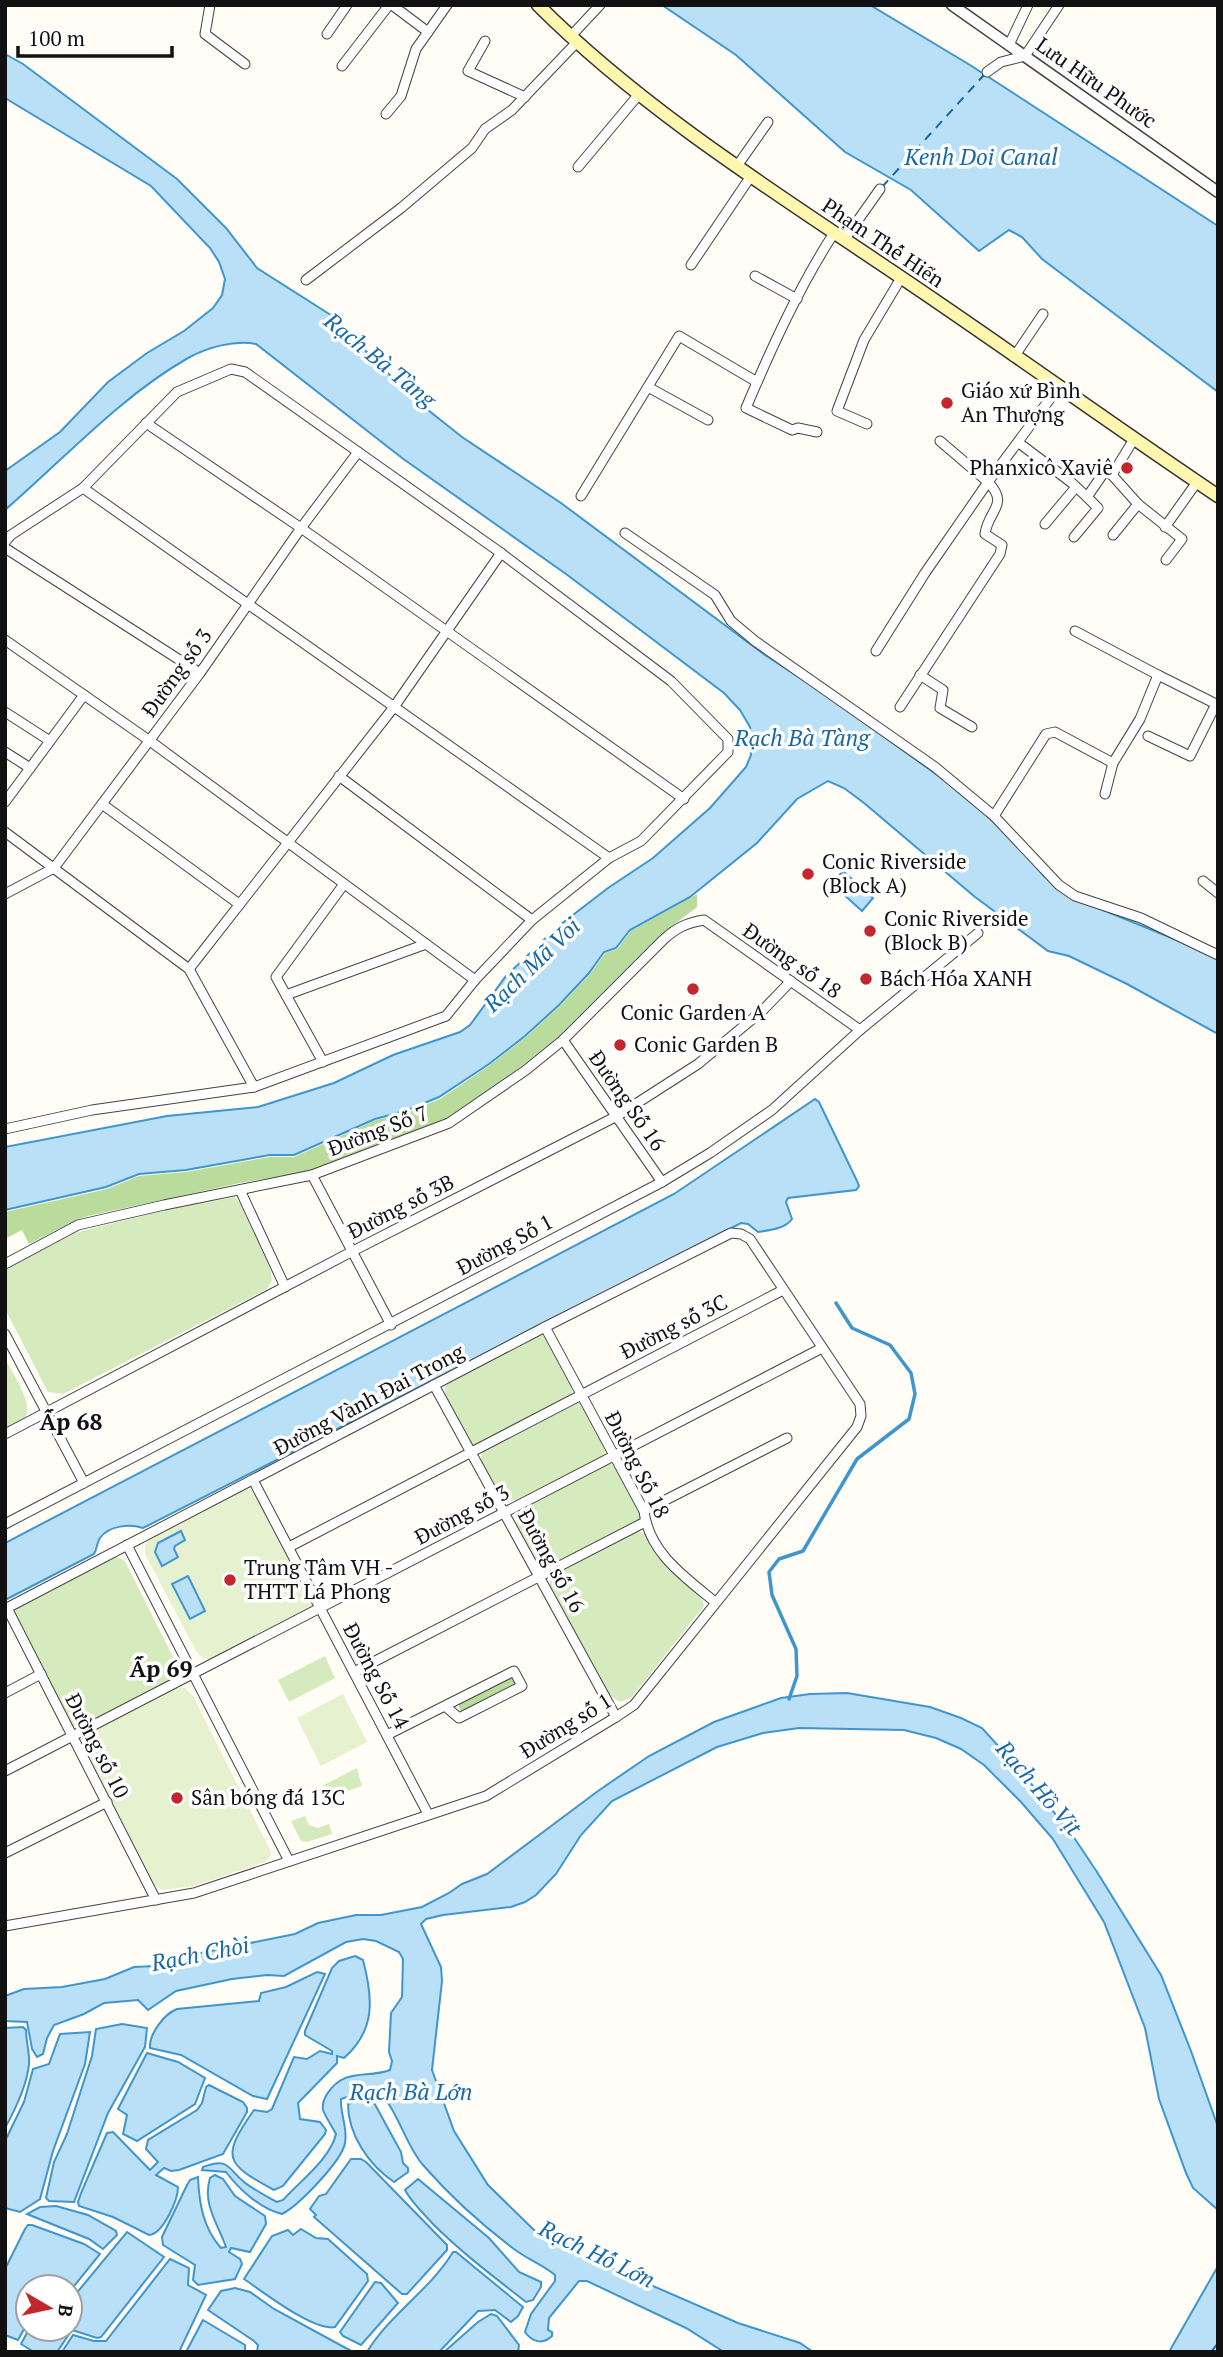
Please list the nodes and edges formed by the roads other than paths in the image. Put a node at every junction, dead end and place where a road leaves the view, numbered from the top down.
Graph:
1 (209, 5) edge
2 (347, 5) edge
3 (447, 5) edge
4 (600, 5) edge
5 (952, 5) edge
6 (1028, 5) edge
7 (1059, 5) edge
8 (395, 6) edge
9 (541, 6) edge
10 (428, 32) junction
11 (327, 34) dead end
12 (574, 39) junction
13 (485, 41) dead end
14 (1009, 45) junction
15 (1025, 56) junction
16 (245, 64) dead end
17 (342, 66) dead end
18 (987, 72) dead end
19 (640, 93) junction
20 (525, 97) junction
21 (386, 114) dead end
22 (768, 122) dead end
23 (737, 166) junction
24 (578, 167) dead end
25 (751, 176) junction
26 (880, 189) dead end
27 (1218, 192) edge
28 (839, 236) junction
29 (691, 265) dead end
30 (755, 276) dead end
31 (901, 278) junction
32 (306, 280) dead end
33 (797, 299) junction
34 (1043, 314) dead end
35 (1014, 357) junction
36 (757, 382) junction
37 (648, 387) junction
38 (1058, 388) junction
39 (708, 420) dead end
40 (146, 423) junction
41 (867, 424) dead end
42 (817, 432) dead end
43 (1134, 439) junction
44 (940, 441) dead end
45 (1019, 443) junction
46 (358, 452) junction
47 (1112, 475) junction
48 (988, 482) junction
49 (1197, 482) junction
50 (1076, 487) junction
51 (83, 488) junction
52 (581, 496) dead end
53 (1218, 496) edge
54 (1087, 497) junction
55 (1138, 504) junction
56 (1045, 524) dead end
57 (1165, 527) junction
58 (301, 528) junction
59 (625, 533) dead end
60 (1112, 535) dead end
61 (1074, 537) dead end
62 (5, 542) edge
63 (5, 548) edge
64 (501, 553) junction
65 (1166, 560) dead end
66 (248, 605) junction
67 (447, 631) junction
68 (1075, 631) dead end
69 (5, 640) edge
70 (876, 651) dead end
71 (200, 673) junction
72 (920, 675) junction
73 (1158, 675) junction
74 (84, 695) junction
75 (1217, 705) edge
76 (394, 707) junction
77 (900, 707) dead end
78 (5, 712) edge
79 (972, 727) dead end
80 (1148, 736) dead end
81 (50, 741) junction
82 (150, 741) junction
83 (5, 752) edge
84 (1113, 763) junction
85 (30, 768) junction
86 (339, 776) junction
87 (1105, 794) dead end
88 (684, 799) junction
89 (5, 802) edge
90 (102, 804) junction
91 (994, 816) junction
92 (5, 832) edge
93 (287, 842) junction
94 (609, 858) junction
95 (54, 868) junction
96 (1203, 881) dead end
97 (344, 884) junction
98 (1218, 892) edge
99 (5, 894) edge
100 (239, 904) junction
101 (532, 920) junction
102 (704, 920) joint
103 (978, 933) dead end
104 (426, 944) junction
105 (1218, 955) edge
106 (189, 969) junction
107 (475, 980) junction
108 (791, 981) junction
109 (286, 995) junction
110 (860, 1030) junction
111 (563, 1040) junction
112 (323, 1062) junction
113 (254, 1087) junction
114 (617, 1116) junction
115 (5, 1129) edge
116 (312, 1175) junction
117 (662, 1182) junction
118 (240, 1190) junction
119 (750, 1239) joint
120 (351, 1252) junction
121 (5, 1264) edge
122 (285, 1287) junction
123 (783, 1290) junction
124 (391, 1325) junction
125 (545, 1327) junction
126 (5, 1334) edge
127 (822, 1348) junction
128 (434, 1385) junction
129 (582, 1394) junction
130 (46, 1412) junction
131 (5, 1434) edge
132 (786, 1438) dead end
133 (471, 1452) junction
134 (614, 1456) junction
135 (253, 1480) junction
136 (84, 1483) junction
137 (644, 1510) junction
138 (505, 1512) junction
139 (645, 1522) junction
140 (5, 1524) edge
141 (127, 1545) junction
142 (289, 1547) junction
143 (540, 1578) junction
144 (716, 1602) junction
145 (321, 1608) junction
146 (6, 1609) edge
147 (354, 1672) junction
148 (193, 1673) junction
149 (41, 1674) junction
150 (5, 1693) edge
151 (445, 1706) junction
152 (617, 1717) junction
153 (72, 1735) junction
154 (387, 1735) junction
155 (5, 1771) edge
156 (107, 1802) junction
157 (428, 1814) junction
158 (5, 1853) edge
159 (289, 1861) junction
160 (156, 1900) junction
161 (5, 1926) edge

1 - 16 street
2 - 11 street
3 - 10 street
4 - 12 street
5 - 14 street, Lưu Hữu Phước
6 - 14 street
7 - 15 street
8 - 10 street
8 - 17 street
9 - 12 main road, Phạm Thế Hiển
10 - 21 street
12 - 19 main road, Phạm Thế Hiển
12 - 20 street
13 - 20 street
14 - 15 street, Lưu Hữu Phước
15 - 18 street
15 - 27 street, Lưu Hữu Phước
19 - 23 main road, Phạm Thế Hiển
19 - 24 street
20 - 32 street
22 - 23 street
23 - 25 main road, Phạm Thế Hiển
25 - 28 main road, Phạm Thế Hiển
25 - 29 street
26 - 28 street
28 - 31 main road, Phạm Thế Hiển
28 - 33 street
30 - 33 street
31 - 35 main road, Phạm Thế Hiển
31 - 41 street
33 - 36 street
34 - 35 street
35 - 38 main road, Phạm Thế Hiển
36 - 37 street
36 - 42 street
37 - 39 street
37 - 52 street
38 - 43 main road, Phạm Thế Hiển
38 - 45 street
40 - 46 street
40 - 51 street
40 - 58 street
43 - 47 street
43 - 49 main road, Phạm Thế Hiển
44 - 48 street
45 - 48 street
45 - 50 street
46 - 58 street, Đường số 3
46 - 64 street
47 - 54 street
47 - 55 street
48 - 70 street
48 - 72 street
49 - 53 main road, Phạm Thế Hiển
49 - 57 street
50 - 54 street
50 - 56 street
51 - 62 street
51 - 66 street
54 - 61 street
55 - 57 street
55 - 60 street
57 - 65 street
58 - 66 street, Đường số 3
58 - 67 street
59 - 91 street
63 - 71 street
64 - 67 street
64 - 88 street
66 - 71 street, Đường số 3
66 - 76 street
67 - 76 street
67 - 88 street
68 - 73 street
69 - 74 street
71 - 82 street, Đường số 3
72 - 77 street
72 - 79 street
73 - 75 street
73 - 84 street
74 - 81 street
74 - 82 street
75 - 80 street
76 - 86 street
76 - 94 street
78 - 81 street
81 - 85 street
82 - 90 street, Đường số 3
82 - 93 street
83 - 85 street
84 - 87 street
84 - 91 street
85 - 89 street
86 - 93 street
86 - 101 street
88 - 94 street
90 - 95 street, Đường số 3
90 - 100 street
91 - 105 street
92 - 95 street
93 - 97 street
93 - 100 street
94 - 101 street
95 - 99 street, Đường số 3
95 - 106 street
96 - 98 street
97 - 104 street
97 - 109 street
100 - 106 street
101 - 107 street
102 - 108 street, Đường số 18
102 - 111 street, Đường Số 7
103 - 110 street, Đường Số 1
104 - 107 street
104 - 109 street
106 - 113 street
107 - 112 street
108 - 110 street, Đường số 18
108 - 114 street, Đường số 3B
109 - 112 street
110 - 117 street, Đường Số 1
111 - 114 street, Đường Số 16
111 - 116 street, Đường Số 7
112 - 113 street
113 - 115 street
114 - 117 street, Đường Số 16
114 - 120 street, Đường số 3B
116 - 118 street, Đường Số 7
116 - 120 street
117 - 124 street, Đường Số 1
118 - 121 street, Đường Số 7
118 - 122 street
119 - 123 street, Đường số 1
119 - 125 street, Đường Vành Đai Trong
120 - 122 street, Đường số 3B
120 - 124 street
122 - 130 street, Đường số 3B
123 - 127 street, Đường số 1
123 - 129 street, Đường số 3C
124 - 136 street, Đường Số 1
125 - 128 street, Đường Vành Đai Trong
125 - 129 street, Đường Số 18
126 - 130 street
127 - 134 street, Đường số 3
127 - 144 street, Đường số 1
128 - 133 street, Đường số 16
128 - 135 street, Đường Vành Đai Trong
129 - 133 street
129 - 134 street, Đường Số 18
130 - 131 street, Đường số 3B
130 - 136 street
132 - 137 street
133 - 138 street, Đường số 16
133 - 142 street
134 - 137 street, Đường Số 18
134 - 138 street, Đường số 3
135 - 141 street, Đường Vành Đai Trong
135 - 142 street, Đường Số 14
136 - 140 street, Đường Số 1
137 - 139 street, Đường Số 18
138 - 143 street, Đường số 16
138 - 145 street, Đường số 3
139 - 143 street
139 - 144 street, Đường Số 18
141 - 146 street, Đường Vành Đai Trong
141 - 148 street
142 - 145 street, Đường Số 14
143 - 147 street
143 - 152 street, Đường số 16
144 - 152 street, Đường số 1
145 - 147 street, Đường Số 14
145 - 148 street, Đường số 3
146 - 149 street, Đường số 10
147 - 154 street, Đường Số 14
148 - 153 street, Đường số 3
148 - 159 street
149 - 150 street
149 - 153 street, Đường số 10
151 - 151 street
151 - 154 street
152 - 157 street, Đường số 1
153 - 155 street, Đường số 3
153 - 156 street, Đường số 10
154 - 157 street, Đường Số 14
156 - 158 street
156 - 160 street, Đường số 10
157 - 159 street, Đường số 1
159 - 160 street, Đường số 1
160 - 161 street, Đường số 1

